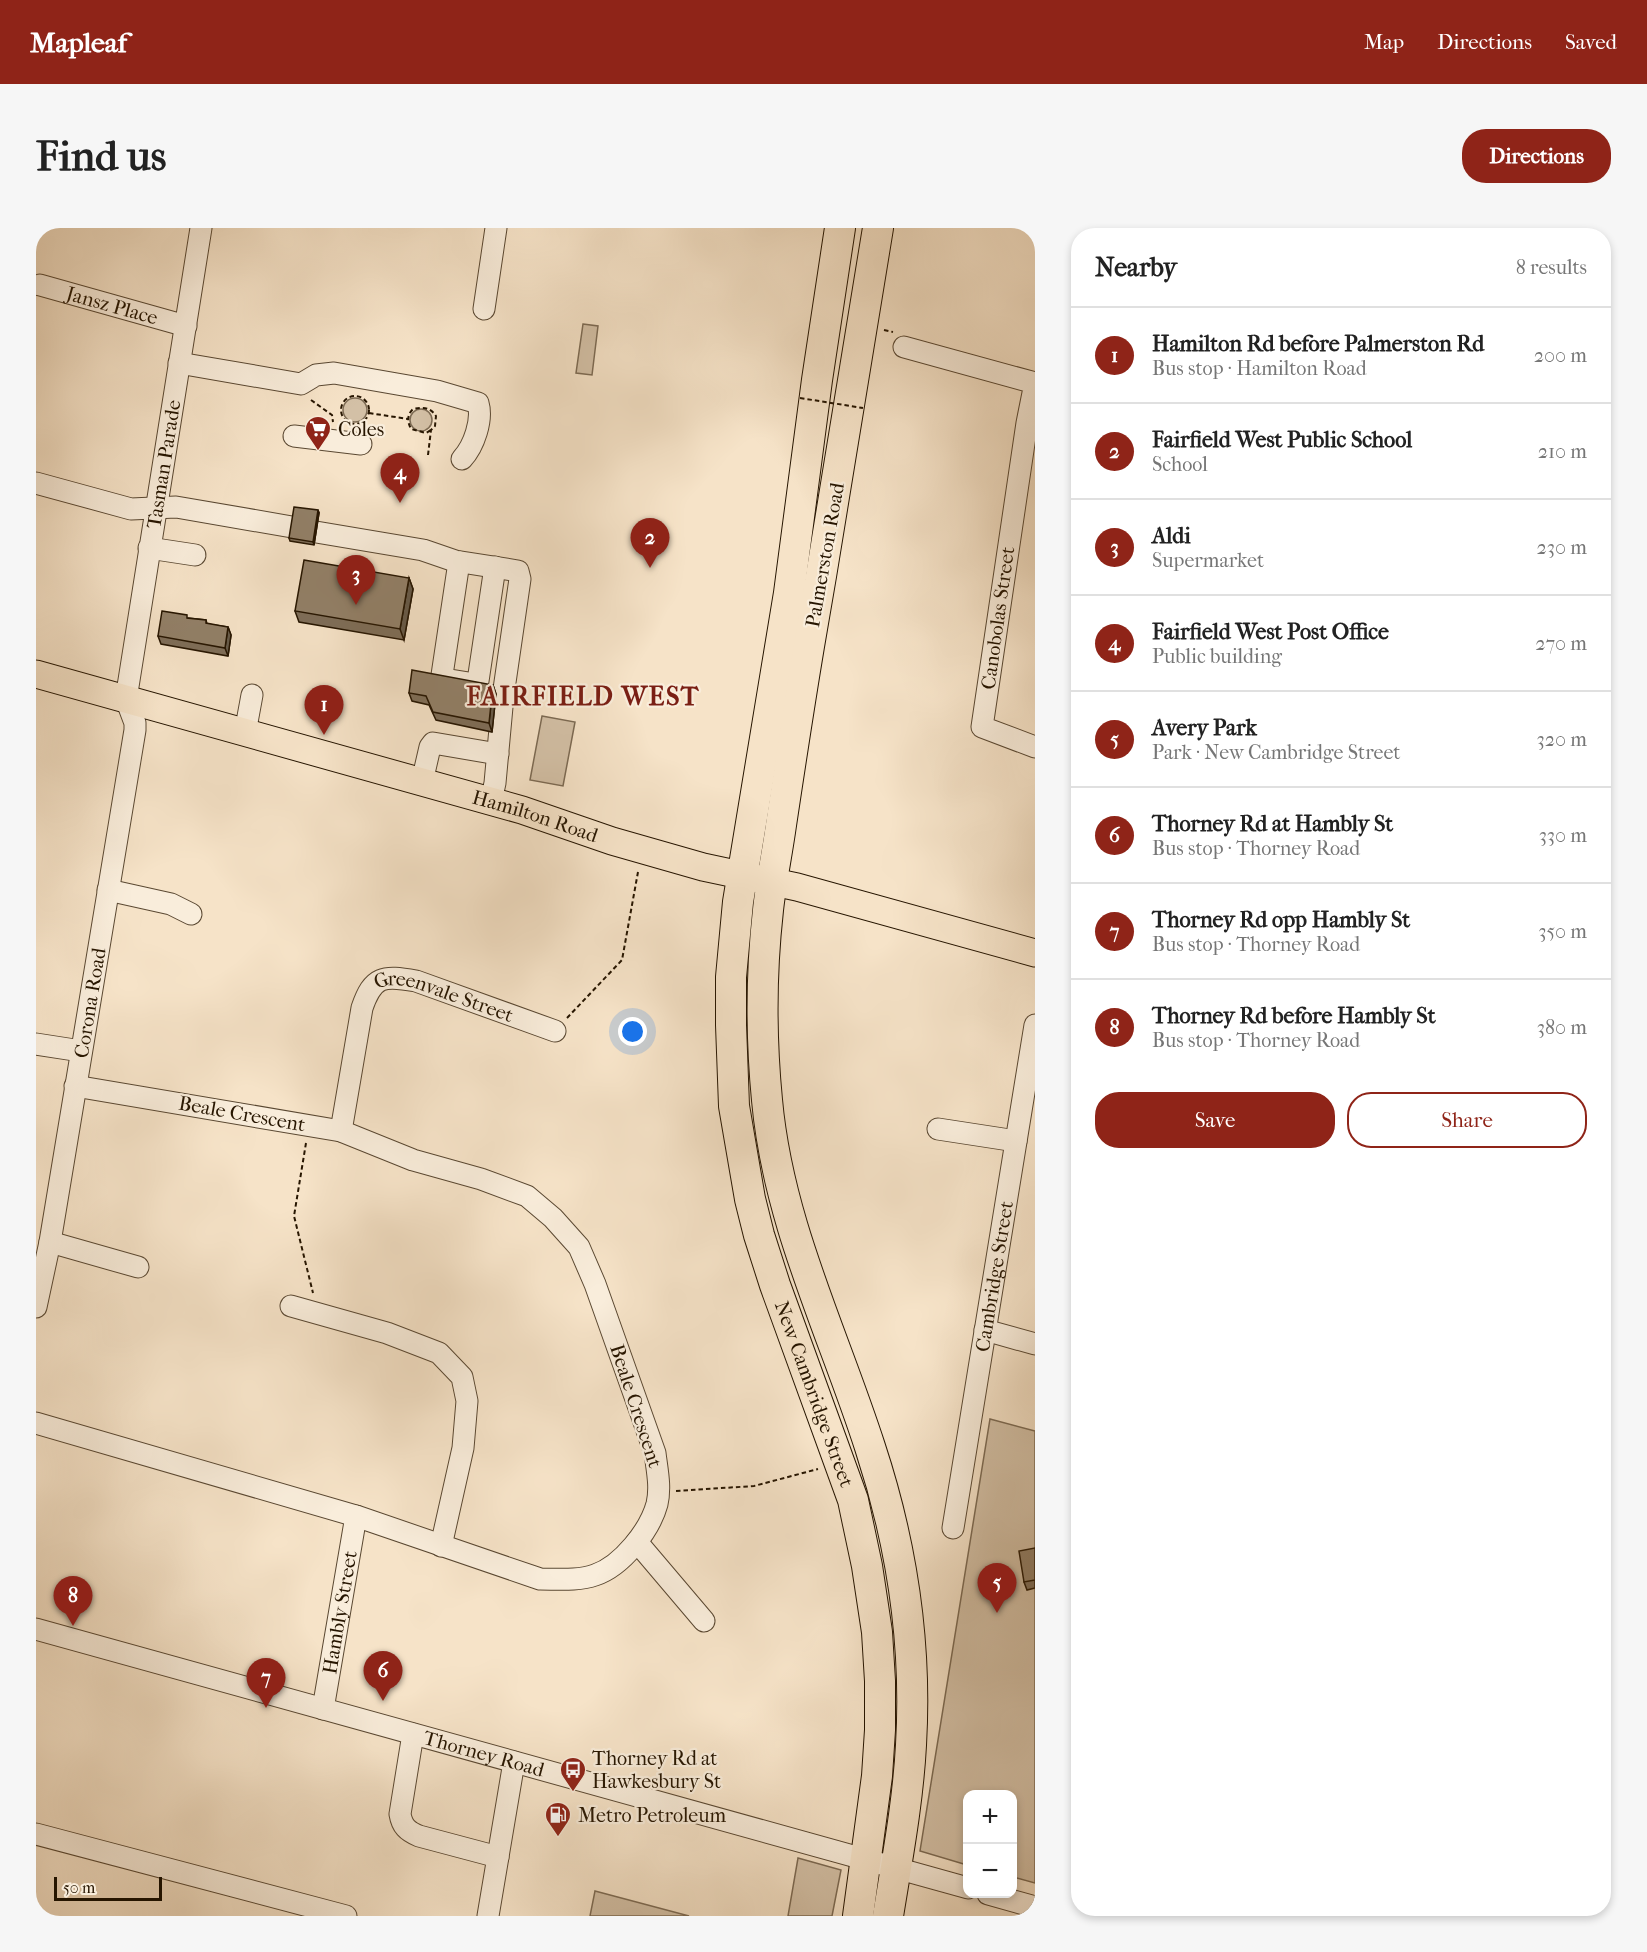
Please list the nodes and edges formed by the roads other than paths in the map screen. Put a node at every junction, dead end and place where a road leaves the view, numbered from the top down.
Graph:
1 (201, 228) edge
2 (496, 228) edge
3 (840, 228) edge
4 (878, 228) edge
5 (40, 285) dead end
6 (484, 309) dead end
7 (186, 326) junction
8 (898, 339) road end
9 (179, 363) junction
10 (1035, 383) edge
11 (294, 436) dead end
12 (361, 444) dead end
13 (462, 459) dead end
14 (36, 483) edge
15 (156, 509) junction
16 (292, 527) edge
17 (316, 531) edge
18 (150, 548) junction
19 (195, 555) dead end
20 (459, 562) junction
21 (495, 567) junction
22 (36, 674) edge
23 (252, 696) dead end
24 (126, 699) junction
25 (245, 733) junction
26 (1035, 747) edge
27 (498, 754) junction
28 (422, 782) junction
29 (491, 801) junction
30 (742, 875) junction
31 (772, 881) junction
32 (108, 890) junction
33 (190, 914) dead end
34 (1035, 953) edge
35 (1035, 1025) edge
36 (555, 1031) road end
37 (36, 1044) edge
38 (81, 1051) junction
39 (75, 1086) junction
40 (938, 1129) dead end
41 (341, 1131) junction
42 (1023, 1134) edge
43 (50, 1242) junction
44 (138, 1267) dead end
45 (291, 1306) dead end
46 (36, 1307) edge
47 (985, 1330) junction
48 (1035, 1344) edge
49 (36, 1423) edge
50 (356, 1516) junction
51 (953, 1528) dead end
52 (637, 1542) junction
53 (441, 1546) junction
54 (704, 1621) dead end
55 (36, 1629) edge
56 (323, 1708) junction
57 (413, 1734) junction
58 (514, 1762) junction
59 (36, 1834) edge
60 (498, 1857) junction
61 (867, 1860) junction
62 (896, 1867) junction
63 (963, 1887) edge
64 (1005, 1898) edge
65 (1035, 1907) edge
66 (346, 1916) edge
67 (488, 1916) edge
68 (858, 1916) edge
69 (888, 1916) edge

1 - 7 street, Tasman Parade
2 - 6 street
3 - 30 highway, Palmerston Road
4 - 31 highway, Palmerston Road
5 - 7 street, Jansz Place
7 - 9 street, Tasman Parade
8 - 10 street
9 - 13 street
9 - 15 street, Tasman Parade
10 - 26 street, Canobolas Street
11 - 12 street
14 - 15 street
15 - 16 street
15 - 18 street, Tasman Parade
17 - 20 street
18 - 19 street
18 - 24 street, Tasman Parade
20 - 21 street
20 - 21 street
21 - 27 street
22 - 24 main road, Hamilton Road
23 - 25 street
24 - 25 main road, Hamilton Road
24 - 32 street, Corona Road
25 - 28 main road, Hamilton Road
27 - 28 street
27 - 29 street
28 - 29 main road, Hamilton Road
29 - 30 main road, Hamilton Road
30 - 31 main road, Hamilton Road
30 - 61 highway, New Cambridge Street
31 - 34 main road, Hamilton Road
31 - 62 highway, New Cambridge Street
32 - 33 street
32 - 38 street, Corona Road
35 - 42 street, Cambridge Street
36 - 41 street, Greenvale Street
37 - 38 street
38 - 39 street, Corona Road
39 - 41 street, Beale Crescent
39 - 43 street, Corona Road
40 - 42 street
41 - 52 street, Beale Crescent
42 - 47 street, Cambridge Street
43 - 44 street
43 - 46 street, Corona Road
45 - 53 street
47 - 48 street
47 - 51 street, Cambridge Street
49 - 50 street, Beale Crescent
50 - 53 street, Beale Crescent
50 - 56 street, Hambly Street
52 - 53 street, Beale Crescent
52 - 54 street
55 - 56 street, Thorney Road
56 - 57 street, Thorney Road
57 - 58 street, Thorney Road
57 - 60 street
58 - 60 street
58 - 61 street, Thorney Road
59 - 66 street
60 - 67 street
61 - 62 street, Thorney Road
61 - 68 highway, New Cambridge Street
62 - 63 street, Thorney Road
62 - 69 highway, New Cambridge Street
64 - 65 street

